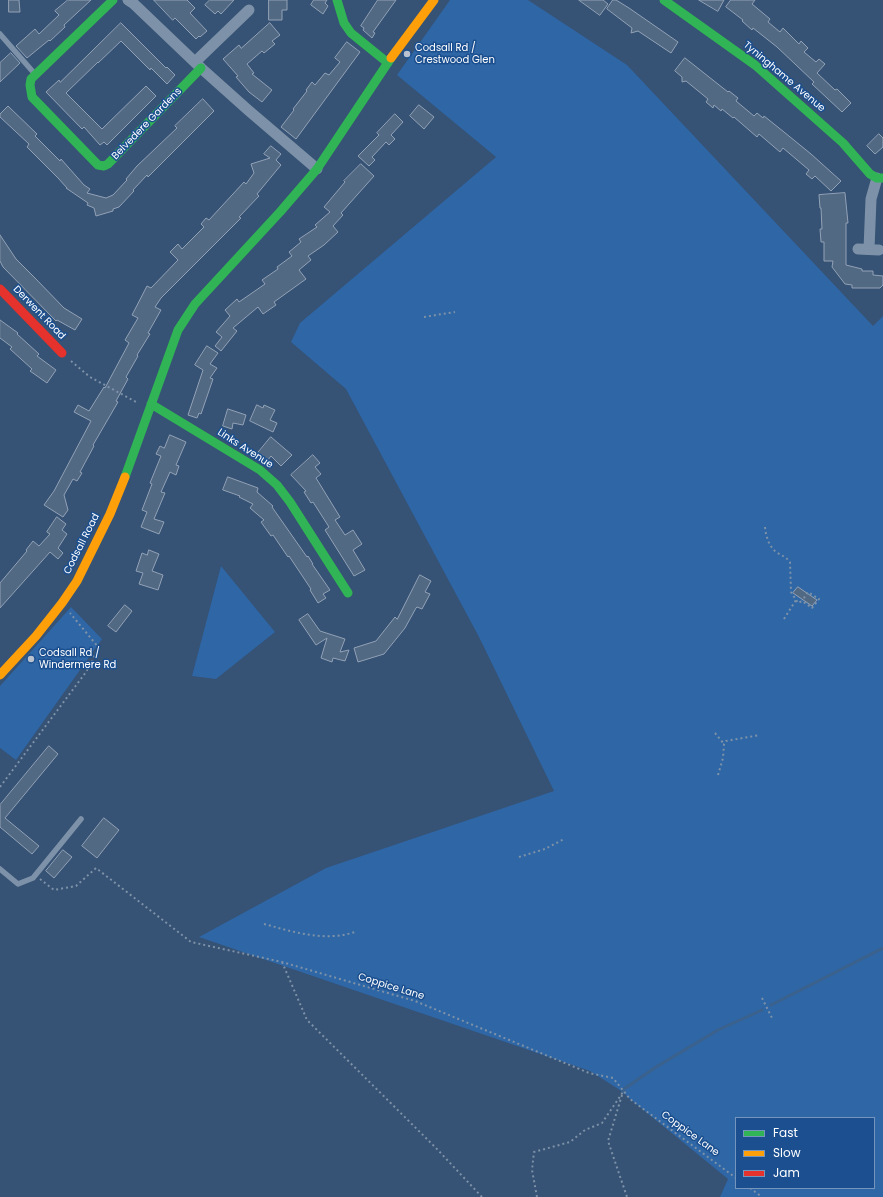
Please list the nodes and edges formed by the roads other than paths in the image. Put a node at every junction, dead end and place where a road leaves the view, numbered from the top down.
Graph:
1 (114, 0) edge
2 (128, 0) edge
3 (337, 0) edge
4 (434, 0) edge
5 (664, 0) edge
6 (249, 10) dead end
7 (0, 34) edge
8 (388, 63) junction
9 (198, 65) junction
10 (36, 75) junction
11 (316, 168) junction
12 (880, 178) edge
13 (869, 249) dead end
14 (0, 289) edge
15 (62, 353) road end
16 (151, 404) junction
17 (348, 593) dead end
18 (0, 675) edge
19 (81, 819) dead end
20 (0, 869) edge

1 - 10 street
2 - 9 street
3 - 8 street
4 - 8 street, Codsall Road
5 - 12 street, Tyninghame Avenue
6 - 9 street
7 - 10 lane
8 - 11 street, Codsall Road
9 - 10 street, Belvedere Gardens
9 - 11 street
11 - 16 street, Codsall Road
12 - 13 street
14 - 15 street, Derwent Road
16 - 17 street, Links Avenue
16 - 18 street, Codsall Road
19 - 20 lane

